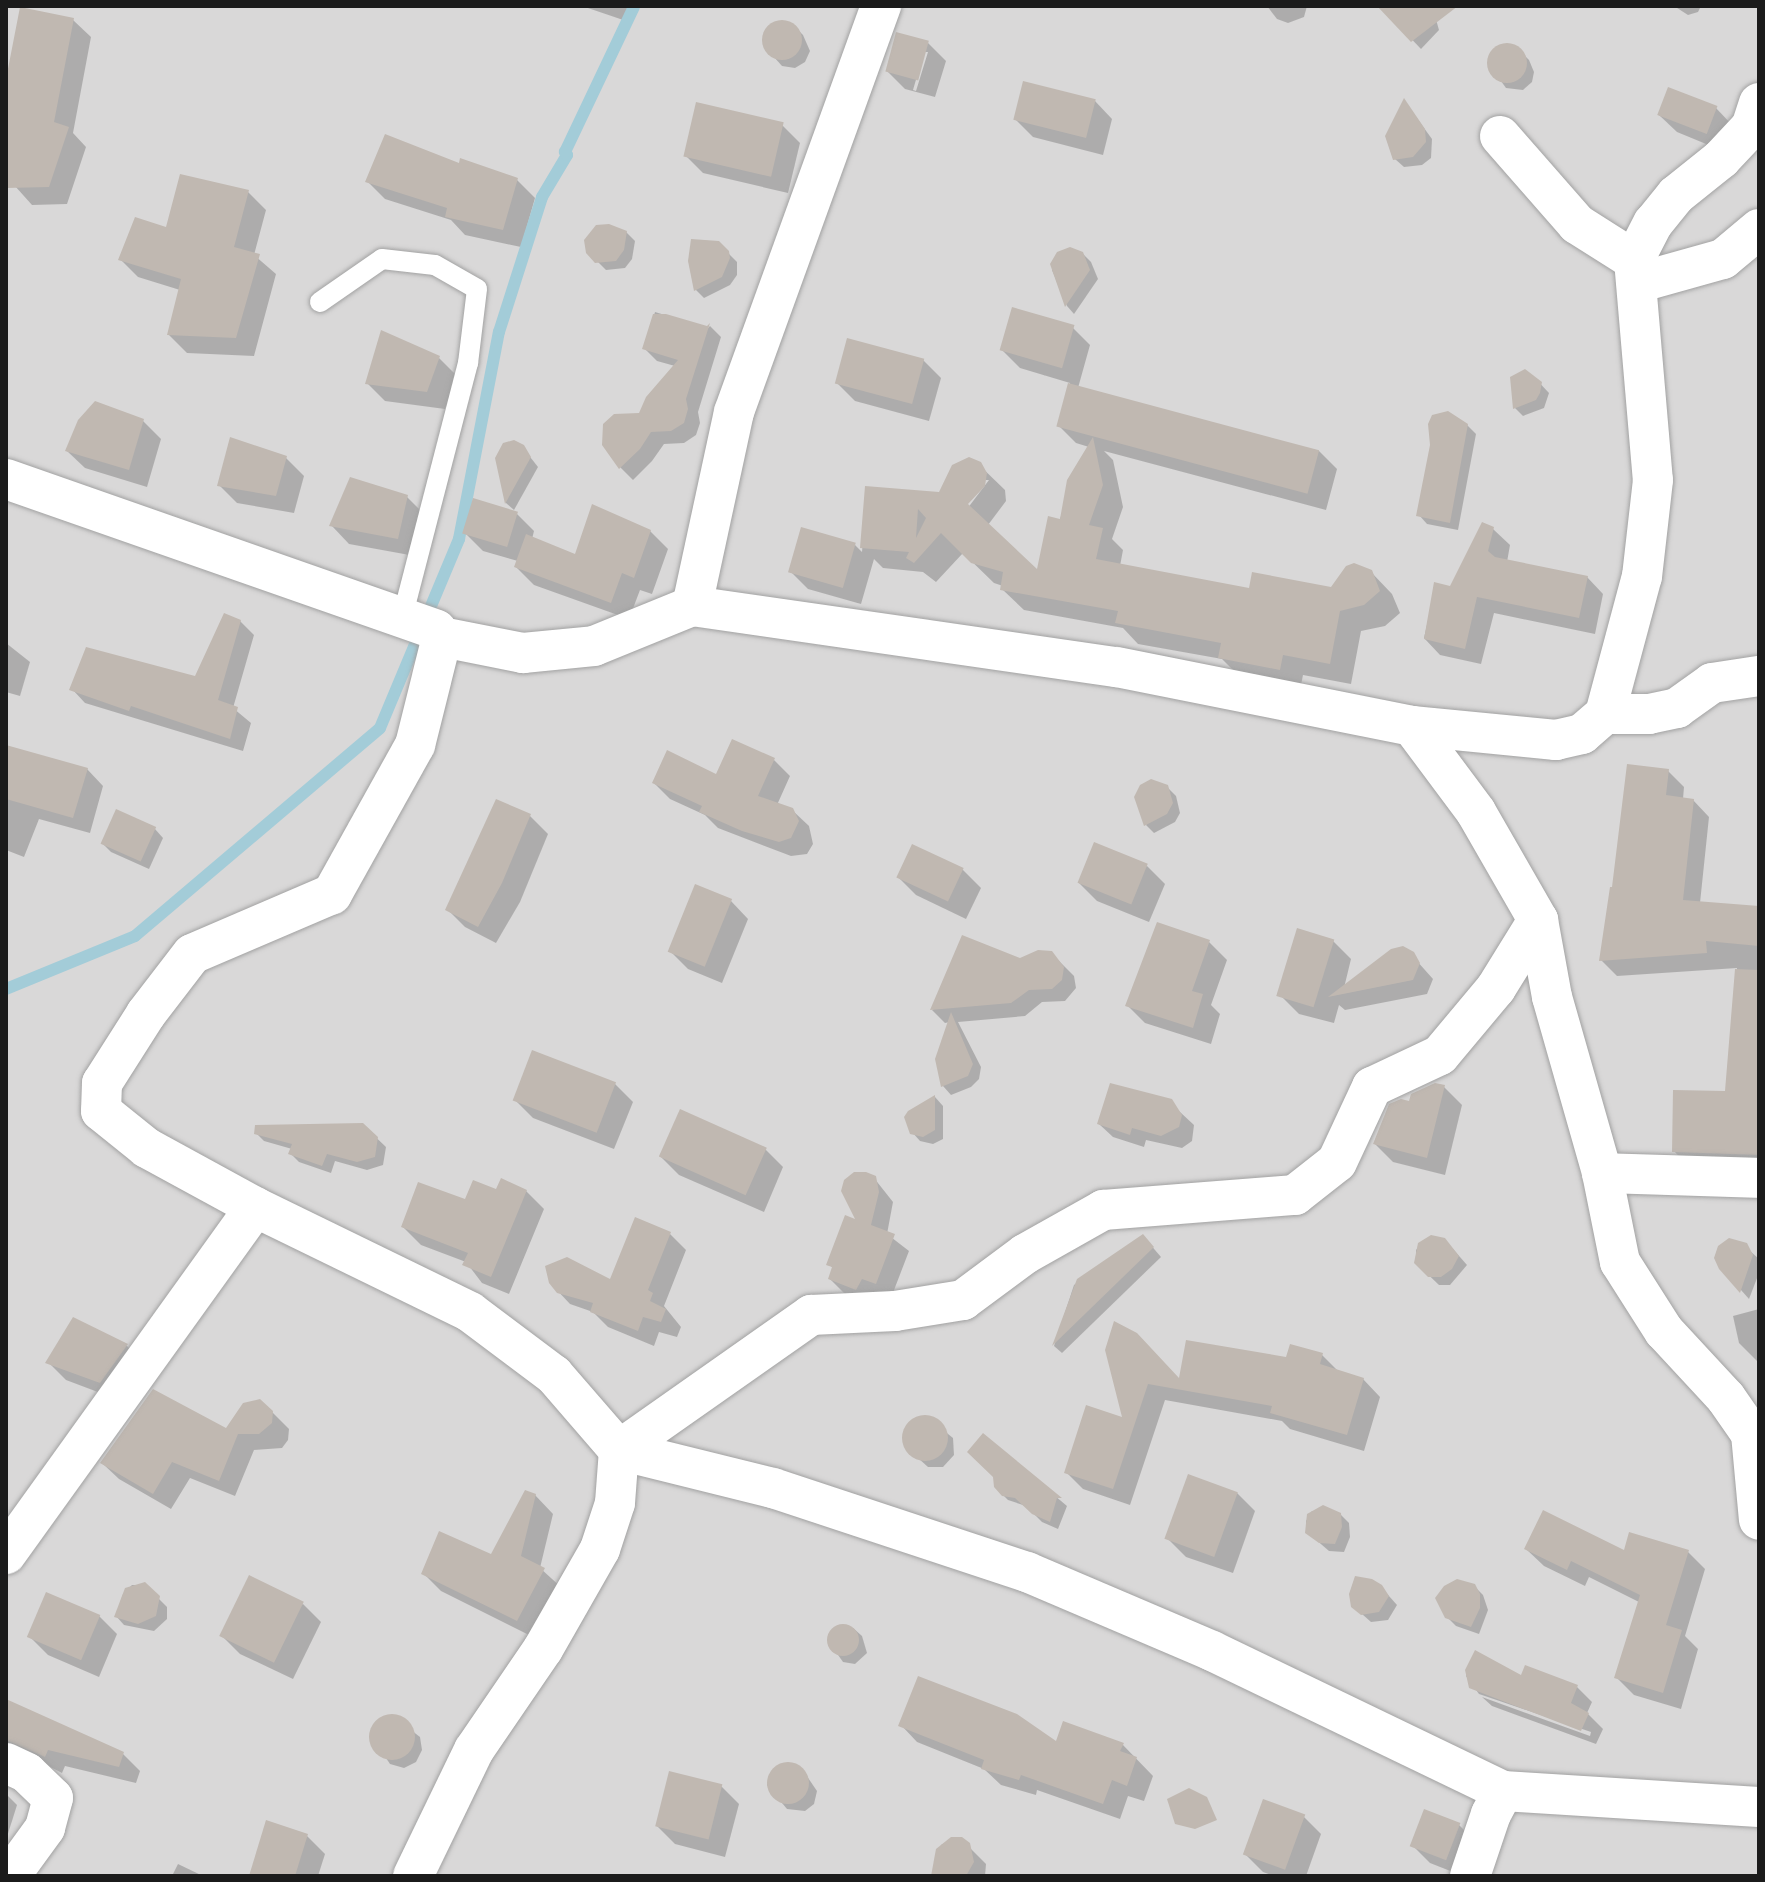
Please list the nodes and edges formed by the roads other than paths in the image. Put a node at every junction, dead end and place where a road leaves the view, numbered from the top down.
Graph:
1 (881, 6) edge
2 (1759, 103) edge
3 (1500, 136) dead end
4 (1759, 229) edge
5 (1636, 271) junction
6 (320, 302) dead end
7 (6, 479) edge
8 (692, 606) junction
9 (402, 618) junction
10 (442, 637) junction
11 (1759, 676) edge
12 (1605, 714) junction
13 (1412, 726) junction
14 (1538, 920) junction
15 (1602, 1173) junction
16 (1759, 1178) edge
17 (255, 1207) junction
18 (619, 1450) junction
19 (1759, 1520) edge
20 (6, 1554) edge
21 (6, 1763) edge
22 (1503, 1791) junction
23 (1759, 1807) edge
24 (10, 1876) edge
25 (413, 1876) edge
26 (1470, 1876) edge

1 - 8 street
2 - 5 street
3 - 5 street
4 - 5 street
5 - 12 street
6 - 9 lane
7 - 9 street
8 - 10 street
8 - 13 street
9 - 10 street
10 - 17 street
11 - 12 street
12 - 13 street
13 - 14 street
14 - 15 street
14 - 18 street
15 - 16 street
15 - 19 street
17 - 18 street
17 - 20 street
18 - 22 street
18 - 25 street
21 - 24 street
22 - 23 street
22 - 26 street

